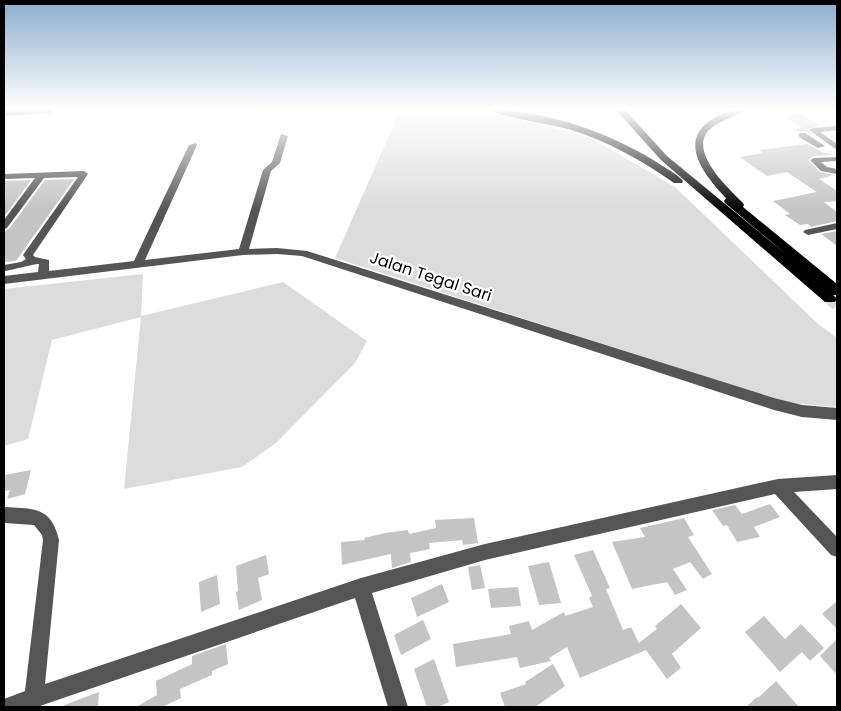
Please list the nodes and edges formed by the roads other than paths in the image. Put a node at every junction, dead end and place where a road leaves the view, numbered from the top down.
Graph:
1 (282, 143) edge
2 (615, 143) edge
3 (660, 143) edge
4 (698, 143) edge
5 (817, 143) edge
6 (826, 143) edge
7 (192, 145) dead end
8 (836, 153) edge
9 (824, 169) junction
10 (813, 171) dead end
11 (837, 171) edge
12 (44, 175) junction
13 (4, 176) edge
14 (750, 225) junction
15 (4, 226) edge
16 (837, 226) edge
17 (808, 232) dead end
18 (242, 252) junction
19 (32, 260) junction
20 (138, 263) junction
21 (4, 268) edge
22 (43, 275) junction
23 (4, 280) edge
24 (834, 295) tunnel mouth
25 (837, 414) edge
26 (837, 482) edge
27 (778, 486) junction
28 (4, 515) edge
29 (837, 549) edge
30 (361, 587) junction
31 (34, 698) junction
32 (8, 707) edge
33 (398, 707) edge

1 - 18 street
2 - 14 highway
3 - 14 highway
4 - 14 highway
5 - 8 street
6 - 8 street
7 - 20 street
8 - 9 street
9 - 10 street
9 - 11 street
12 - 13 street
12 - 15 street
12 - 19 street
14 - 24 highway
16 - 17 street
18 - 20 street, Jalan Tegal Sari
18 - 25 street, Jalan Tegal Sari
19 - 21 street
19 - 22 street
20 - 22 street, Jalan Tegal Sari
22 - 23 street, Jalan Tegal Sari
26 - 27 street
27 - 29 street
27 - 30 street
28 - 31 street
30 - 31 street
30 - 33 street
31 - 32 street

